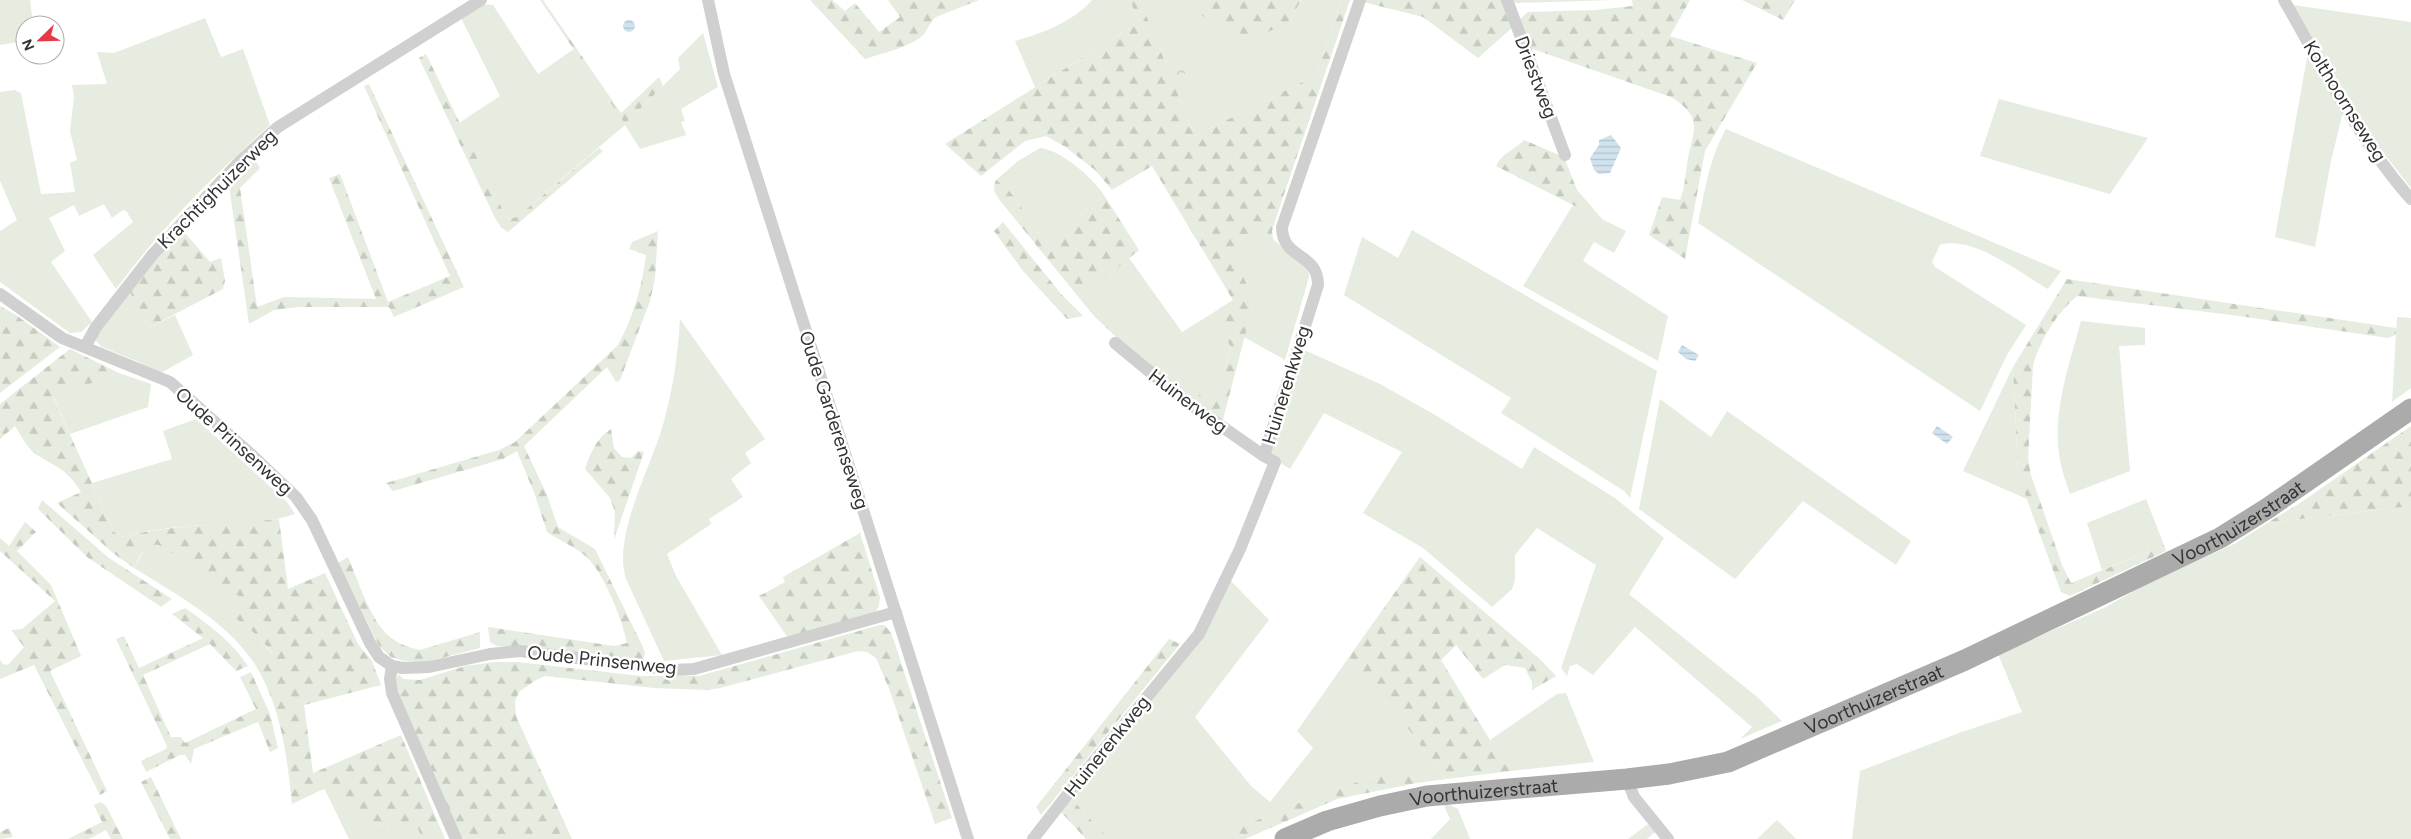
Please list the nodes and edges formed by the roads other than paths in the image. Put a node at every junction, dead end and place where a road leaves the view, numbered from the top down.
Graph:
1 (481, 0) edge
2 (708, 0) edge
3 (1360, 0) edge
4 (1506, 0) edge
5 (2284, 0) edge
6 (1566, 154) dead end
7 (2411, 198) edge
8 (0, 294) edge
9 (1115, 342) dead end
10 (85, 347) junction
11 (2411, 409) edge
12 (1264, 456) junction
13 (896, 612) junction
14 (392, 666) junction
15 (1620, 776) junction
16 (456, 839) edge
17 (968, 839) edge
18 (1033, 839) edge
19 (1285, 839) edge
20 (1668, 839) edge

1 - 10 street, Krachtighuizerweg
2 - 13 street, Oude Garderenseweg
3 - 12 street, Huinerenkweg
4 - 6 street, Driestweg
5 - 7 street, Kolthoornseweg
8 - 10 street, Oude Prinsenweg
9 - 12 street, Huinerweg
10 - 14 street, Oude Prinsenweg
11 - 15 main road, Voorthuizerstraat
12 - 18 street, Huinerenkweg
13 - 14 street, Oude Prinsenweg
13 - 17 street, Oude Garderenseweg
14 - 16 street
15 - 19 main road, Voorthuizerstraat
15 - 20 street

